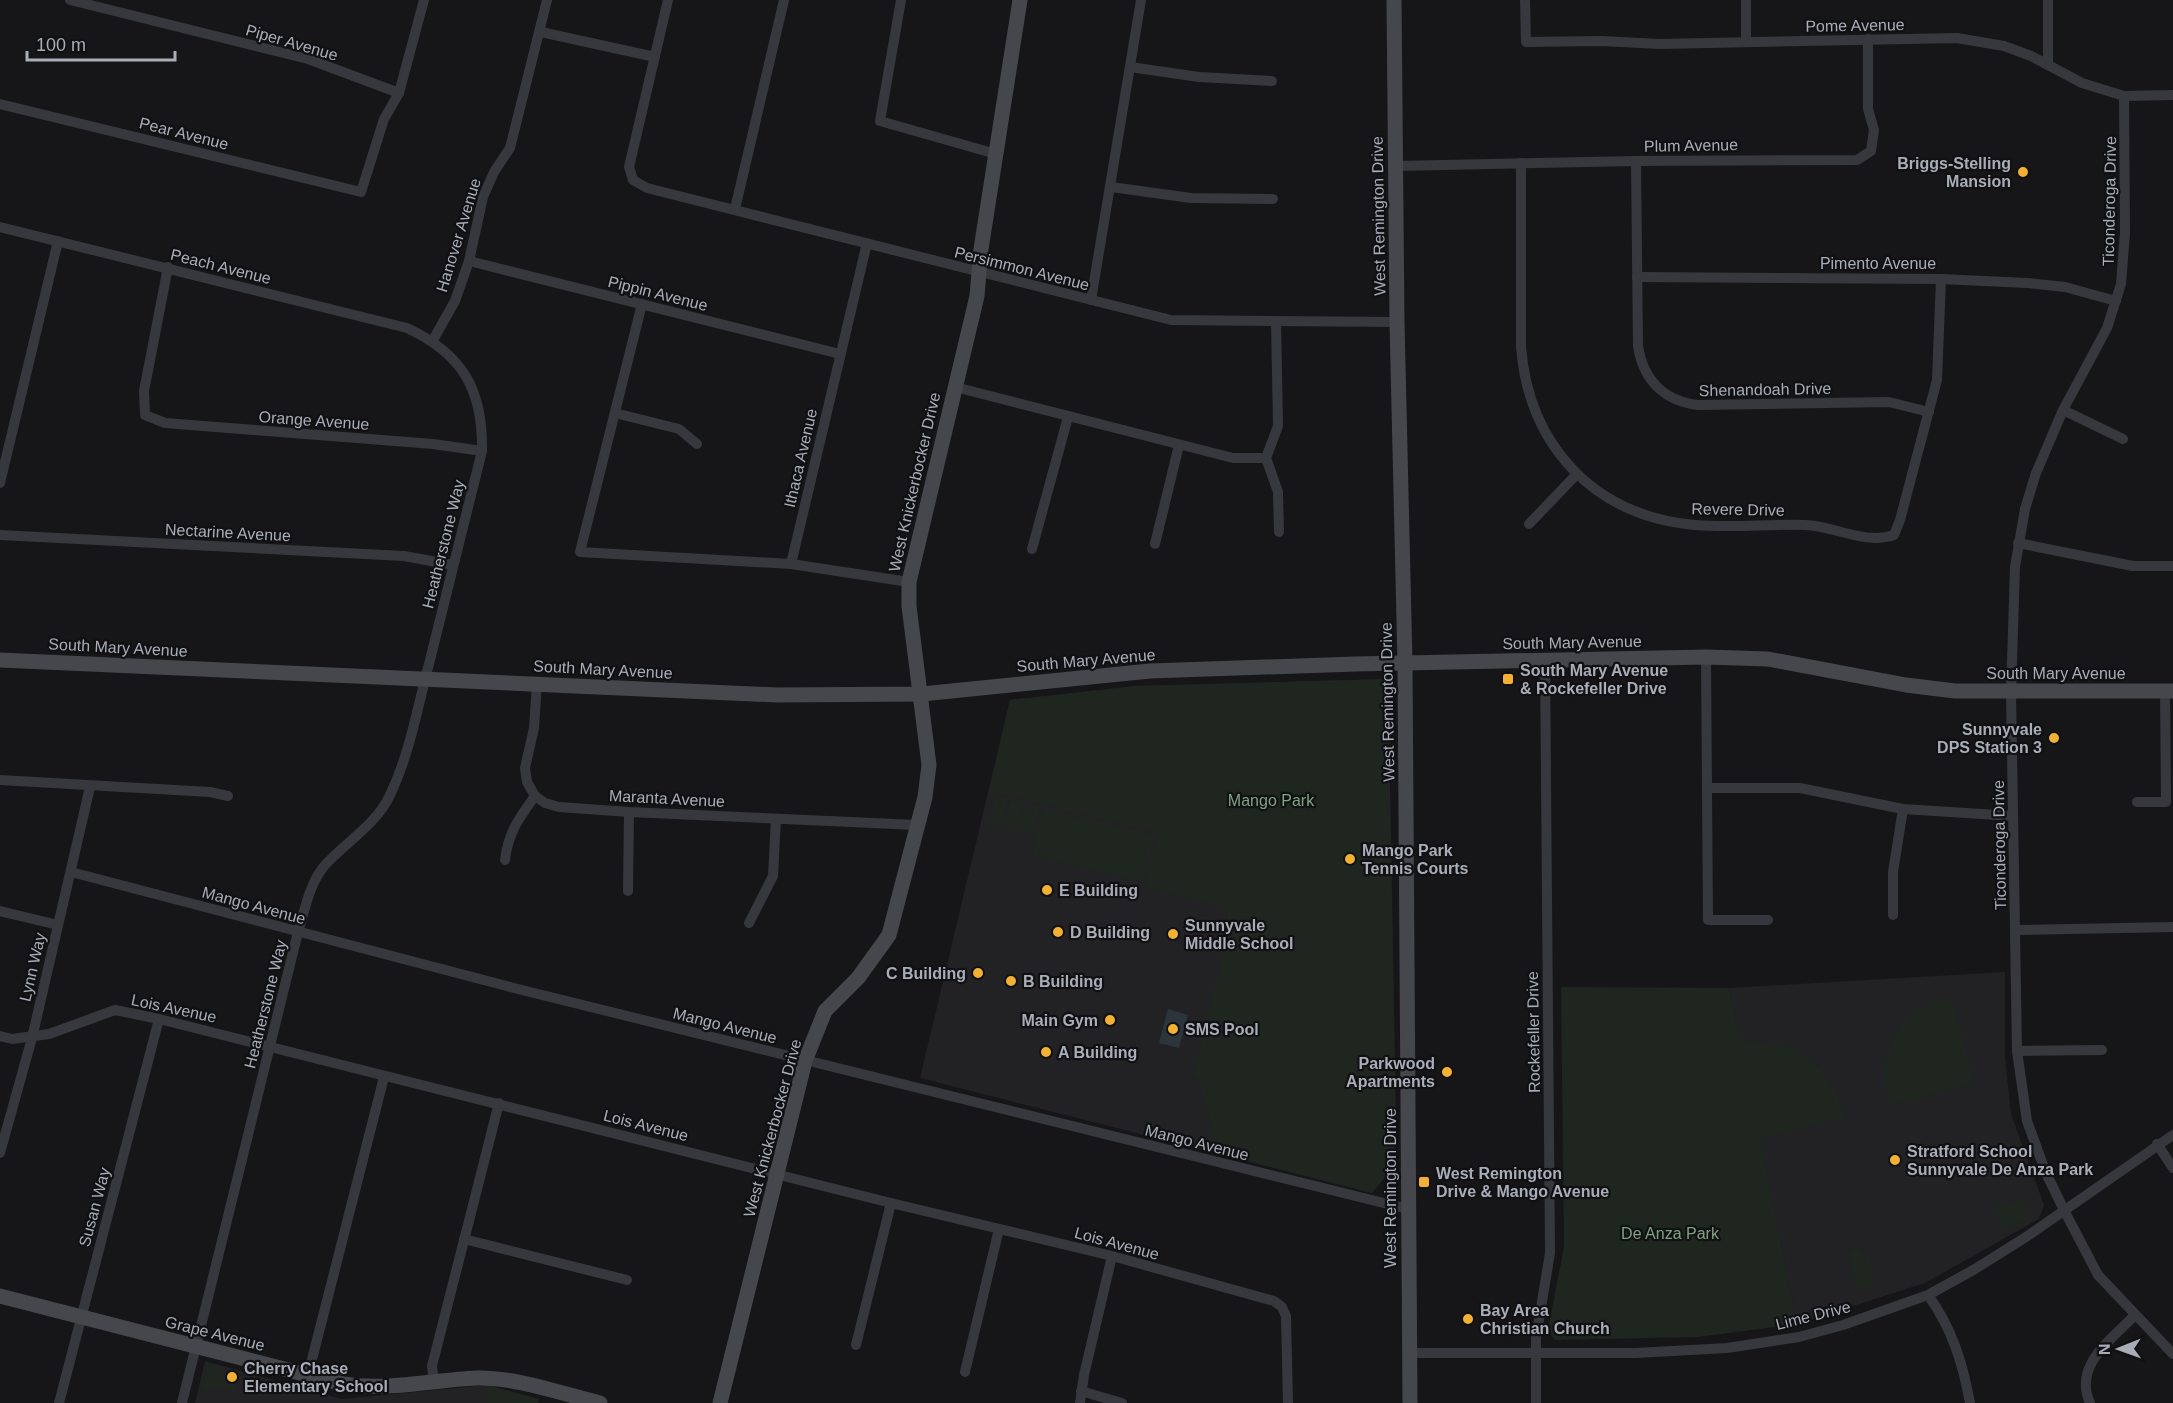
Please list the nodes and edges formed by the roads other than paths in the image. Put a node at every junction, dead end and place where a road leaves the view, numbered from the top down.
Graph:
1 (70, 0) edge
2 (424, 0) edge
3 (548, 0) edge
4 (668, 0) edge
5 (783, 0) edge
6 (901, 0) edge
7 (1020, 0) edge
8 (1141, 0) edge
9 (1394, 0) edge
10 (1525, 0) edge
11 (1746, 0) edge
12 (2048, 0) edge
13 (541, 32) junction
14 (1868, 39) junction
15 (1746, 42) junction
16 (655, 57) junction
17 (2048, 65) junction
18 (1130, 67) junction
19 (1272, 81) dead end
20 (399, 93) junction
21 (2173, 95) edge
22 (2124, 96) junction
23 (0, 104) edge
24 (996, 154) junction
25 (1636, 161) junction
26 (1521, 163) junction
27 (1396, 166) junction
28 (1110, 187) junction
29 (1273, 199) dead end
30 (735, 209) junction
31 (0, 228) edge
32 (58, 241) junction
33 (867, 243) junction
34 (469, 261) junction
35 (168, 267) junction
36 (979, 273) junction
37 (1637, 277) junction
38 (1941, 279) junction
39 (1091, 300) junction
40 (2116, 301) junction
41 (642, 304) junction
42 (1276, 321) junction
43 (1397, 322) junction
44 (433, 340) junction
45 (840, 354) junction
46 (955, 387) junction
47 (2063, 410) junction
48 (1929, 412) junction
49 (615, 413) junction
50 (1068, 417) junction
51 (2123, 438) dead end
52 (698, 444) dead end
53 (1179, 445) junction
54 (482, 451) junction
55 (1266, 458) junction
56 (1576, 475) junction
57 (0, 483) edge
58 (1529, 524) dead end
59 (1279, 532) dead end
60 (0, 535) edge
61 (2018, 543) junction
62 (1155, 544) dead end
63 (1032, 549) dead end
64 (791, 564) junction
65 (453, 565) junction
66 (2173, 566) edge
67 (909, 582) junction
68 (1706, 657) junction
69 (0, 660) edge
70 (1545, 660) junction
71 (1405, 663) junction
72 (425, 680) junction
73 (537, 683) junction
74 (2169, 691) edge
75 (2011, 692) junction
76 (922, 694) junction
77 (0, 780) edge
78 (90, 787) junction
79 (1708, 788) junction
80 (228, 796) dead end
81 (535, 796) junction
82 (2137, 802) dead end
83 (1903, 809) junction
84 (629, 812) junction
85 (2013, 816) junction
86 (776, 819) junction
87 (917, 825) junction
88 (505, 860) dead end
89 (71, 872) junction
90 (628, 891) dead end
91 (0, 910) edge
92 (1893, 915) dead end
93 (1768, 920) dead end
94 (749, 923) dead end
95 (58, 925) junction
96 (2173, 927) edge
97 (2015, 930) junction
98 (298, 932) junction
99 (159, 1019) junction
100 (0, 1036) edge
101 (32, 1038) junction
102 (271, 1046) junction
103 (2102, 1050) dead end
104 (2017, 1051) junction
105 (805, 1061) junction
106 (384, 1077) junction
107 (499, 1103) junction
108 (2173, 1135) edge
109 (2157, 1144) junction
110 (0, 1153) edge
111 (2173, 1168) edge
112 (777, 1174) junction
113 (891, 1203) junction
114 (1408, 1209) junction
115 (2064, 1210) junction
116 (999, 1229) junction
117 (464, 1239) junction
118 (1112, 1256) junction
119 (627, 1280) dead end
120 (1928, 1295) junction
121 (0, 1296) edge
122 (2135, 1315) junction
123 (81, 1318) junction
124 (856, 1345) dead end
125 (195, 1347) junction
126 (1409, 1353) junction
127 (1536, 1353) junction
128 (2173, 1354) edge
129 (965, 1372) dead end
130 (308, 1375) junction
131 (434, 1384) junction
132 (1081, 1391) junction
133 (59, 1403) edge
134 (182, 1403) edge
135 (600, 1403) edge
136 (720, 1403) edge
137 (1080, 1403) edge
138 (1122, 1403) edge
139 (1288, 1403) edge
140 (1410, 1403) edge
141 (1536, 1403) edge
142 (1970, 1403) edge
143 (2090, 1403) edge

1 - 20 street, Piper Avenue
2 - 20 street
3 - 13 street, Hanover Avenue
4 - 16 street
5 - 30 street
6 - 24 street
7 - 24 street, West Knickerbocker Drive
8 - 18 street
9 - 27 street, West Remington Drive
10 - 15 street, Pome Avenue
11 - 15 street
12 - 17 street
13 - 16 street
13 - 34 street, Hanover Avenue
14 - 15 street, Pome Avenue
14 - 17 street, Pome Avenue
14 - 25 street, Plum Avenue
16 - 30 street, Persimmon Avenue
17 - 22 street, Pome Avenue
18 - 19 street
18 - 28 street
20 - 23 street, Pear Avenue
21 - 22 street, Pome Avenue
22 - 40 street, Ticonderoga Drive
24 - 36 street, West Knickerbocker Drive
25 - 26 street, Plum Avenue
25 - 37 street, Shenandoah Drive
26 - 27 street, Plum Avenue
26 - 56 street, Revere Drive
27 - 43 street, West Remington Drive
28 - 29 street
28 - 39 street
30 - 33 street, Persimmon Avenue
31 - 32 street, Peach Avenue
32 - 35 street, Peach Avenue
32 - 57 street
33 - 36 street, Persimmon Avenue
33 - 45 street, Ithaca Avenue
34 - 41 street, Pippin Avenue
34 - 44 street, Hanover Avenue
35 - 44 street, Peach Avenue
35 - 54 street, Orange Avenue
36 - 39 street, Persimmon Avenue
36 - 46 street, West Knickerbocker Drive
37 - 38 street, Pimento Avenue
37 - 48 street, Shenandoah Drive
38 - 40 street, Pimento Avenue
38 - 48 street
39 - 42 street, Persimmon Avenue
40 - 47 street, Ticonderoga Drive
41 - 45 street, Pippin Avenue
41 - 49 street
42 - 43 street, Persimmon Avenue
42 - 55 street
43 - 71 street, West Remington Drive
44 - 54 street, Heatherstone Way
45 - 64 street, Ithaca Avenue
46 - 50 street
46 - 67 street, West Knickerbocker Drive
47 - 51 street
47 - 61 street, Ticonderoga Drive
48 - 56 street, Revere Drive
49 - 52 street
49 - 64 street
50 - 53 street
50 - 63 street
53 - 55 street
53 - 62 street
54 - 65 street, Heatherstone Way
55 - 59 street
56 - 58 street
60 - 65 street, Nectarine Avenue
61 - 66 street
61 - 75 street, Ticonderoga Drive
64 - 67 street
65 - 72 street, Heatherstone Way
67 - 76 street, West Knickerbocker Drive
68 - 70 street, South Mary Avenue
68 - 75 street, South Mary Avenue
68 - 79 street
69 - 72 street, South Mary Avenue
70 - 71 street, South Mary Avenue
70 - 127 street, Rockefeller Drive
71 - 76 street, South Mary Avenue
71 - 114 street, West Remington Drive
72 - 73 street, South Mary Avenue
72 - 98 street, Heatherstone Way
73 - 76 street, South Mary Avenue
73 - 81 street
74 - 75 street, South Mary Avenue
74 - 82 street
75 - 85 street, Ticonderoga Drive
76 - 87 street, West Knickerbocker Drive
77 - 78 street
78 - 80 street
78 - 89 street, Lynn Way
79 - 83 street
79 - 93 street
81 - 84 street, Maranta Avenue
81 - 88 street
83 - 85 street
83 - 92 street
84 - 86 street, Maranta Avenue
84 - 90 street
85 - 97 street, Ticonderoga Drive
86 - 87 street, Maranta Avenue
86 - 94 street
87 - 105 street, West Knickerbocker Drive
89 - 95 street, Lynn Way
89 - 98 street, Mango Avenue
91 - 95 street
95 - 101 street, Lynn Way
96 - 97 street
97 - 104 street, Ticonderoga Drive
98 - 102 street, Heatherstone Way
98 - 105 street, Mango Avenue
99 - 101 street, Lois Avenue
99 - 102 street, Lois Avenue
99 - 123 street, Susan Way
100 - 101 street, Lois Avenue
101 - 110 street, Lynn Way
102 - 106 street, Lois Avenue
102 - 125 street, Heatherstone Way
103 - 104 street
104 - 115 street, Ticonderoga Drive
105 - 112 street, West Knickerbocker Drive
105 - 114 street, Mango Avenue
106 - 107 street, Lois Avenue
106 - 130 street
107 - 112 street, Lois Avenue
107 - 117 street
108 - 109 street, Lime Drive
109 - 111 street
109 - 115 street, Lime Drive
112 - 113 street, Lois Avenue
112 - 136 street, West Knickerbocker Drive
113 - 116 street, Lois Avenue
113 - 124 street
114 - 126 street, West Remington Drive
115 - 120 street, Lime Drive
115 - 122 street, Ticonderoga Drive
116 - 118 street, Lois Avenue
116 - 129 street
117 - 119 street
117 - 131 street
118 - 132 street
118 - 139 street, Lois Avenue
120 - 127 street, Lime Drive
120 - 142 street
121 - 123 street, Grape Avenue
122 - 128 street, Ticonderoga Drive
122 - 143 street
123 - 125 street, Grape Avenue
123 - 133 street, Susan Way
125 - 130 street, Grape Avenue
125 - 134 street, Heatherstone Way
126 - 127 street, Lime Drive
126 - 140 street, West Remington Drive
127 - 141 street, Rockefeller Drive
130 - 131 street, Grape Avenue
131 - 135 street, Grape Avenue
132 - 137 street
132 - 138 street

